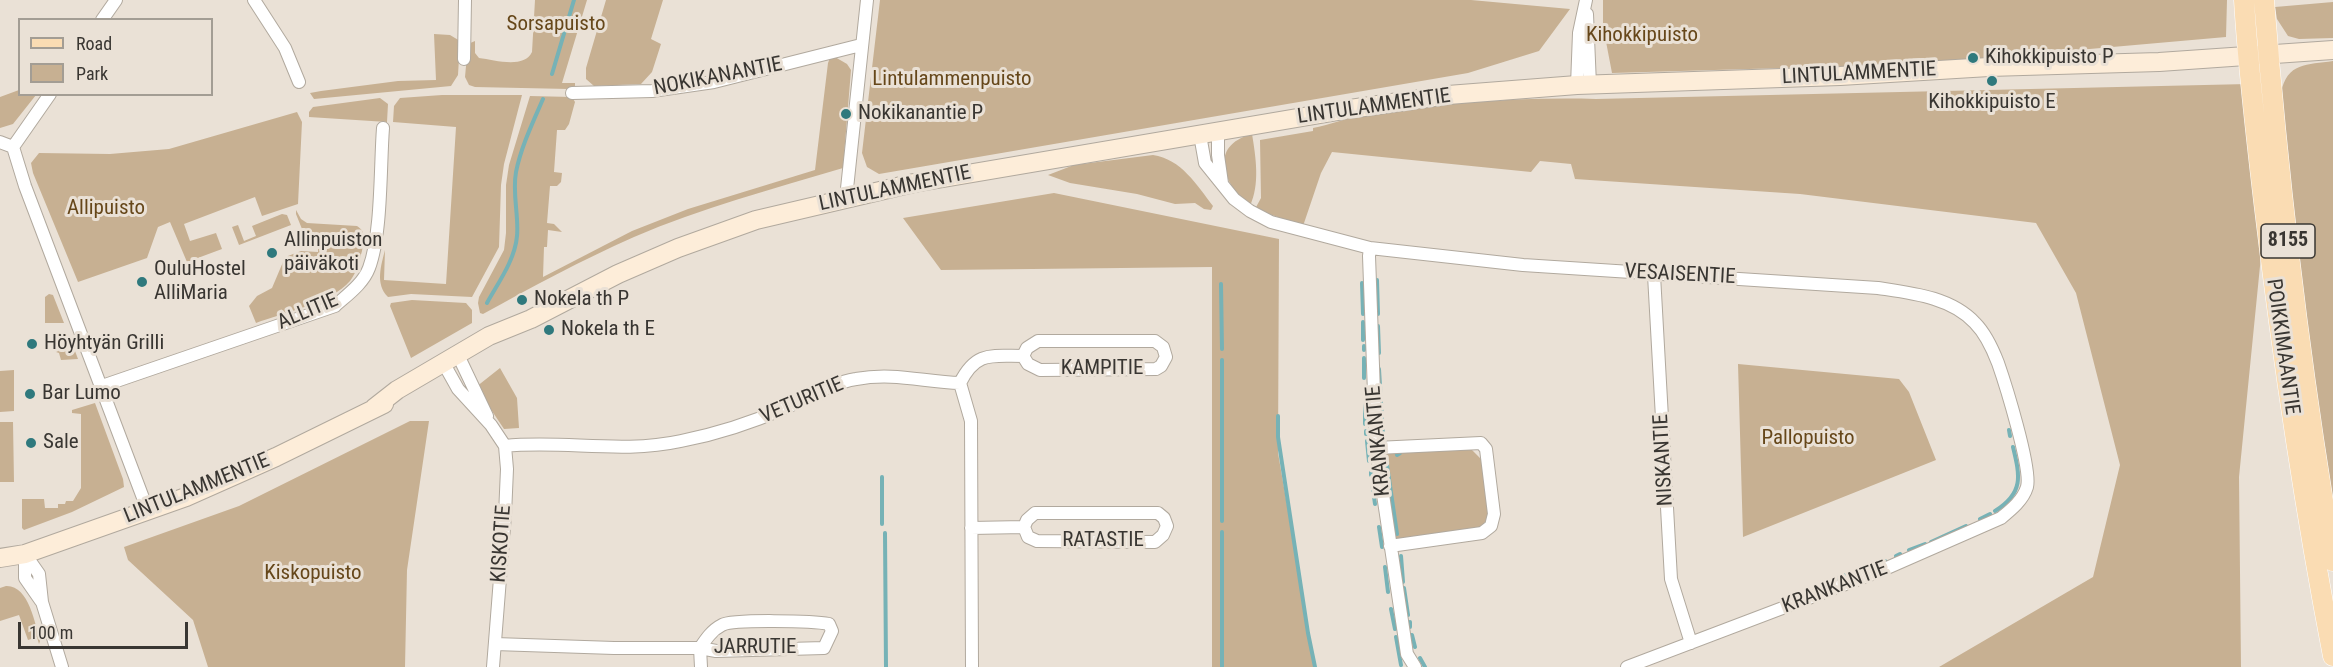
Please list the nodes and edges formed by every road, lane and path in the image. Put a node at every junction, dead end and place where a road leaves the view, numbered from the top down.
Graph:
1 (116, 0) edge
2 (254, 0) edge
3 (465, 0) edge
4 (867, 0) edge
5 (1586, 0) edge
6 (2244, 0) edge
7 (2264, 0) edge
8 (103, 18) edge
9 (861, 45) junction
10 (2333, 50) edge
11 (2268, 54) junction
12 (2247, 56) junction
13 (464, 59) dead end
14 (299, 82) dead end
15 (1584, 85) junction
16 (572, 93) dead end
17 (49, 96) edge
18 (383, 128) dead end
19 (1218, 132) junction
20 (1200, 135) junction
21 (0, 142) edge
22 (13, 147) junction
23 (1222, 184) junction
24 (846, 198) junction
25 (1370, 248) junction
26 (1654, 275) junction
27 (1023, 356) junction
28 (453, 364) junction
29 (960, 383) junction
30 (102, 386) junction
31 (505, 446) junction
32 (1376, 448) junction
33 (2311, 484) junction
34 (2028, 486) joint
35 (148, 511) junction
36 (1024, 527) junction
37 (971, 528) junction
38 (1390, 546) junction
39 (10, 559) edge
40 (2333, 561) edge
41 (1691, 643) junction
42 (495, 644) junction
43 (700, 648) junction
44 (2333, 656) edge
45 (62, 667) edge
46 (494, 667) edge
47 (701, 667) edge
48 (972, 667) edge
49 (1415, 667) edge
50 (1627, 667) edge

1 - 8 street
2 - 14 street
3 - 13 street
4 - 9 street
5 - 15 street
6 - 12 main road, POIKKIMAANTIE / 8155
7 - 11 main road, POIKKIMAANTIE / 8155
9 - 16 street, NOKIKANANTIE
9 - 24 street
10 - 11 street, LINTULAMMENTIE
11 - 12 street, LINTULAMMENTIE
11 - 33 main road, POIKKIMAANTIE / 8155
12 - 15 street, LINTULAMMENTIE
12 - 33 main road, POIKKIMAANTIE / 8155
15 - 19 street, LINTULAMMENTIE
17 - 22 street
18 - 30 street, ALLITIE
19 - 20 street, LINTULAMMENTIE
19 - 23 street
20 - 23 street, VESAISENTIE
20 - 24 street, LINTULAMMENTIE
21 - 22 street
22 - 30 street
23 - 25 street, VESAISENTIE
24 - 28 street, LINTULAMMENTIE
25 - 26 street, VESAISENTIE
25 - 32 street, KRANKANTIE
26 - 34 street, VESAISENTIE
26 - 41 street, NISKANTIE
27 - 27 street, KAMPITIE
27 - 29 street
28 - 31 street
28 - 35 street, LINTULAMMENTIE
29 - 31 street, VETURITIE
29 - 37 street
30 - 35 street
31 - 42 street, KISKOTIE
32 - 38 street, KRANKANTIE
32 - 38 street
33 - 40 main road, POIKKIMAANTIE / 8155
33 - 44 main road, POIKKIMAANTIE / 8155
34 - 41 street, KRANKANTIE
35 - 39 street, LINTULAMMENTIE
36 - 36 street, RATASTIE
36 - 37 street
37 - 48 street
38 - 49 street, KRANKANTIE
39 - 45 street
41 - 50 street, KRANKANTIE
42 - 43 street, JARRUTIE
42 - 46 street, KISKOTIE
43 - 43 street, JARRUTIE
43 - 47 street

